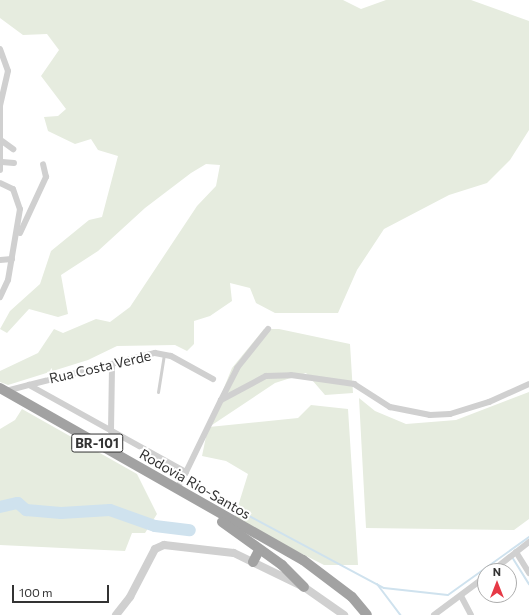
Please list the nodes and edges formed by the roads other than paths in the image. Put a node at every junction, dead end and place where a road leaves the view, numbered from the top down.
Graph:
1 (0, 49) edge
2 (0, 107) edge
3 (2, 141) junction
4 (13, 149) dead end
5 (2, 162) junction
6 (14, 163) dead end
7 (42, 164) dead end
8 (0, 170) edge
9 (0, 183) edge
10 (16, 242) junction
11 (12, 259) junction
12 (0, 260) edge
13 (0, 297) edge
14 (268, 329) dead end
15 (164, 355) junction
16 (112, 364) junction
17 (214, 379) dead end
18 (529, 384) edge
19 (29, 385) junction
20 (3, 389) edge
21 (158, 392) dead end
22 (221, 400) junction
23 (111, 431) junction
24 (186, 472) junction
25 (177, 489) junction
26 (193, 500) junction
27 (529, 542) edge
28 (260, 550) junction
29 (516, 552) junction
30 (253, 562) junction
31 (502, 563) edge
32 (529, 573) edge
33 (477, 583) edge
34 (304, 587) junction
35 (461, 596) junction
36 (116, 615) edge
37 (344, 615) edge
38 (367, 615) edge
39 (434, 615) edge
40 (472, 615) edge

1 - 2 street
2 - 3 street
3 - 4 street
3 - 5 street
5 - 6 street
5 - 8 street
7 - 10 street
9 - 10 street
10 - 11 street
11 - 12 street
11 - 13 street
14 - 22 street
15 - 16 street, Rua Costa Verde
15 - 17 street, Rua Costa Verde
15 - 21 lane
16 - 19 street, Rua Costa Verde
16 - 23 street
18 - 22 street
19 - 20 street, Rua Costa Verde
19 - 23 street
20 - 25 highway, Rodovia Rio-Santos / BR-101
22 - 24 street
23 - 24 street
24 - 25 street
25 - 26 highway, Rodovia Rio-Santos / BR-101
26 - 28 highway
26 - 38 highway, Rodovia Rio-Santos / BR-101
27 - 29 street
28 - 30 highway
28 - 34 highway
29 - 31 street
29 - 32 street
30 - 34 street
30 - 36 street
33 - 35 street
34 - 37 street
35 - 39 street
35 - 40 street

